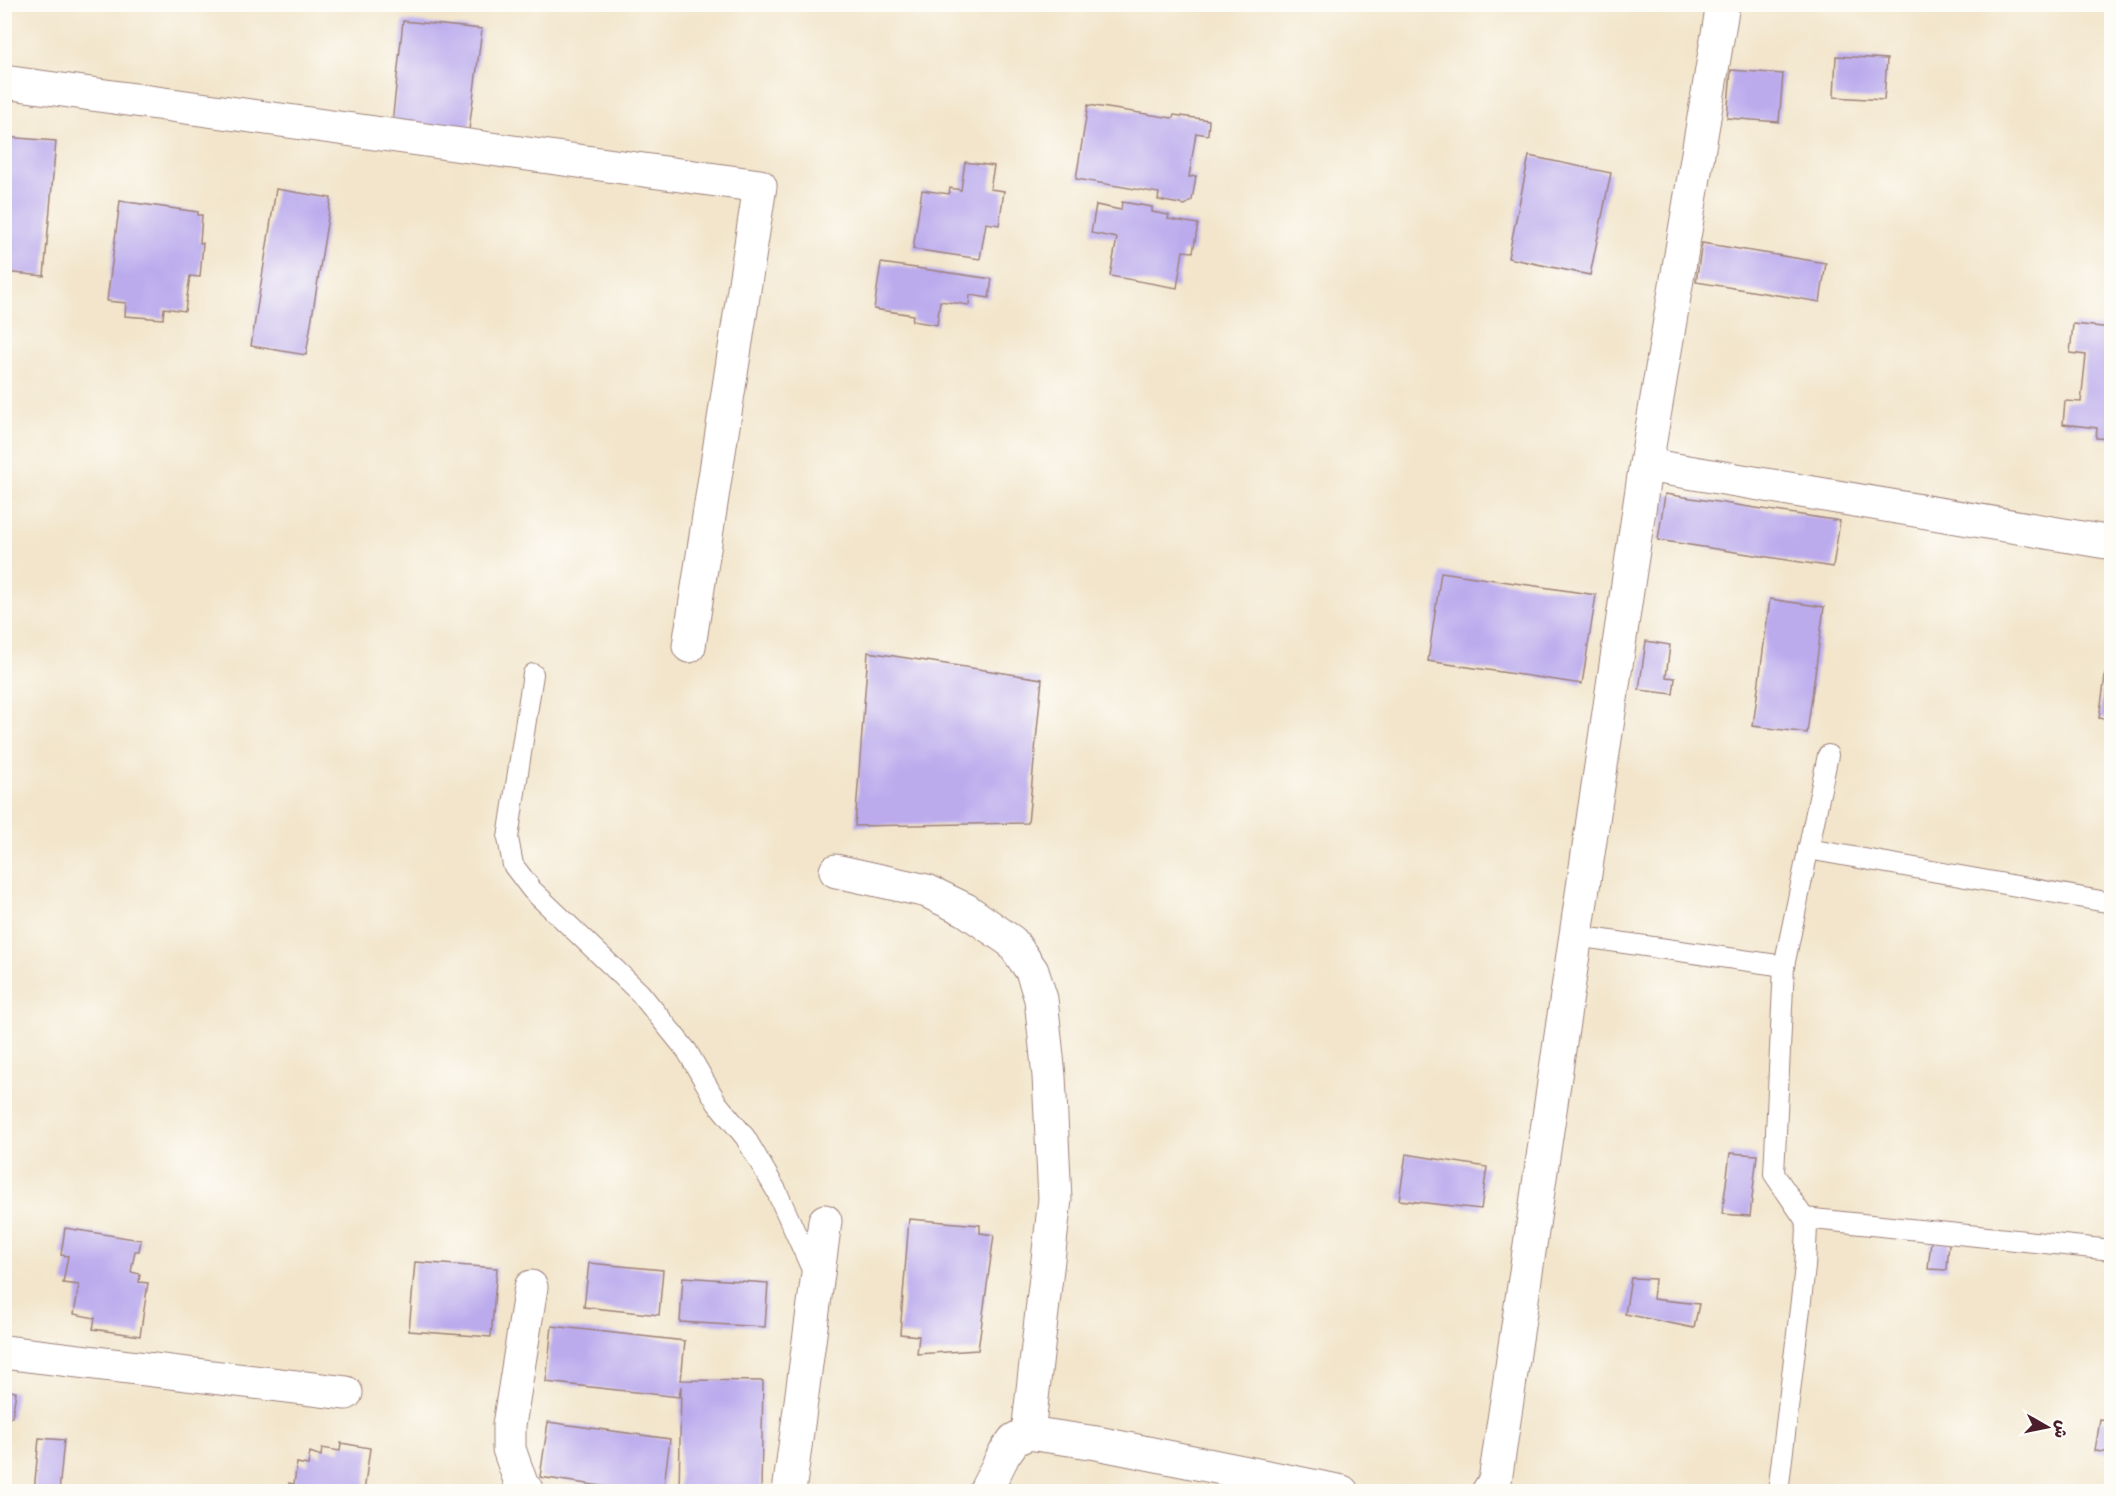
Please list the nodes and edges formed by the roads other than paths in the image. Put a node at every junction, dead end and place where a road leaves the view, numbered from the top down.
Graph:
1 (1723, 4) edge
2 (4, 82) edge
3 (1646, 465) junction
4 (2112, 543) edge
5 (689, 646) dead end
6 (532, 674) dead end
7 (1828, 755) dead end
8 (1808, 849) junction
9 (836, 872) dead end
10 (2112, 903) edge
11 (1576, 936) junction
12 (1784, 966) junction
13 (1804, 1218) junction
14 (825, 1221) dead end
15 (2112, 1250) edge
16 (817, 1281) junction
17 (531, 1287) dead end
18 (4, 1352) edge
19 (346, 1393) dead end
20 (1028, 1433) junction
21 (528, 1491) edge
22 (789, 1491) edge
23 (985, 1491) edge
24 (1342, 1491) edge
25 (1488, 1491) edge
26 (1778, 1491) edge

1 - 3 street
2 - 5 street
3 - 4 street
3 - 11 street
6 - 16 lane
7 - 8 lane
8 - 10 lane
8 - 12 lane
9 - 20 street
11 - 12 lane
11 - 25 street
12 - 13 lane
13 - 15 lane
13 - 26 lane
14 - 16 street
16 - 22 street
17 - 21 street
18 - 19 street
20 - 23 street
20 - 24 street

